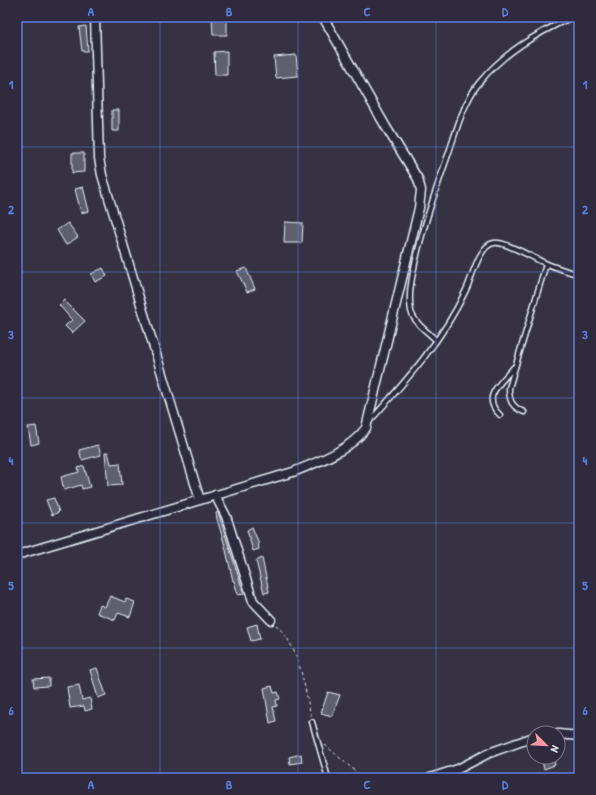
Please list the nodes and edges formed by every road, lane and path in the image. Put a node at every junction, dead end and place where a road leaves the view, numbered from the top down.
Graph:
1 (95, 17) edge
2 (323, 17) edge
3 (572, 17) edge
4 (546, 264) junction
5 (579, 275) edge
6 (436, 340) junction
7 (515, 366) junction
8 (524, 412) dead end
9 (500, 415) dead end
10 (367, 424) junction
11 (215, 495) junction
12 (200, 500) junction
13 (17, 555) edge
14 (271, 620) joint
15 (312, 722) joint
16 (566, 735) edge
17 (579, 736) edge
18 (315, 737) junction
19 (526, 741) edge
20 (328, 778) edge
21 (363, 778) edge
22 (430, 778) edge

1 - 12 street
2 - 10 street
3 - 6 lane
4 - 5 lane
4 - 6 lane
4 - 7 lane
6 - 10 lane
7 - 8 lane
7 - 9 lane
10 - 11 street
11 - 12 street
11 - 14 street
12 - 13 street
14 - 15 path
15 - 18 lane
16 - 17 street
18 - 20 lane
18 - 21 path
19 - 22 street

